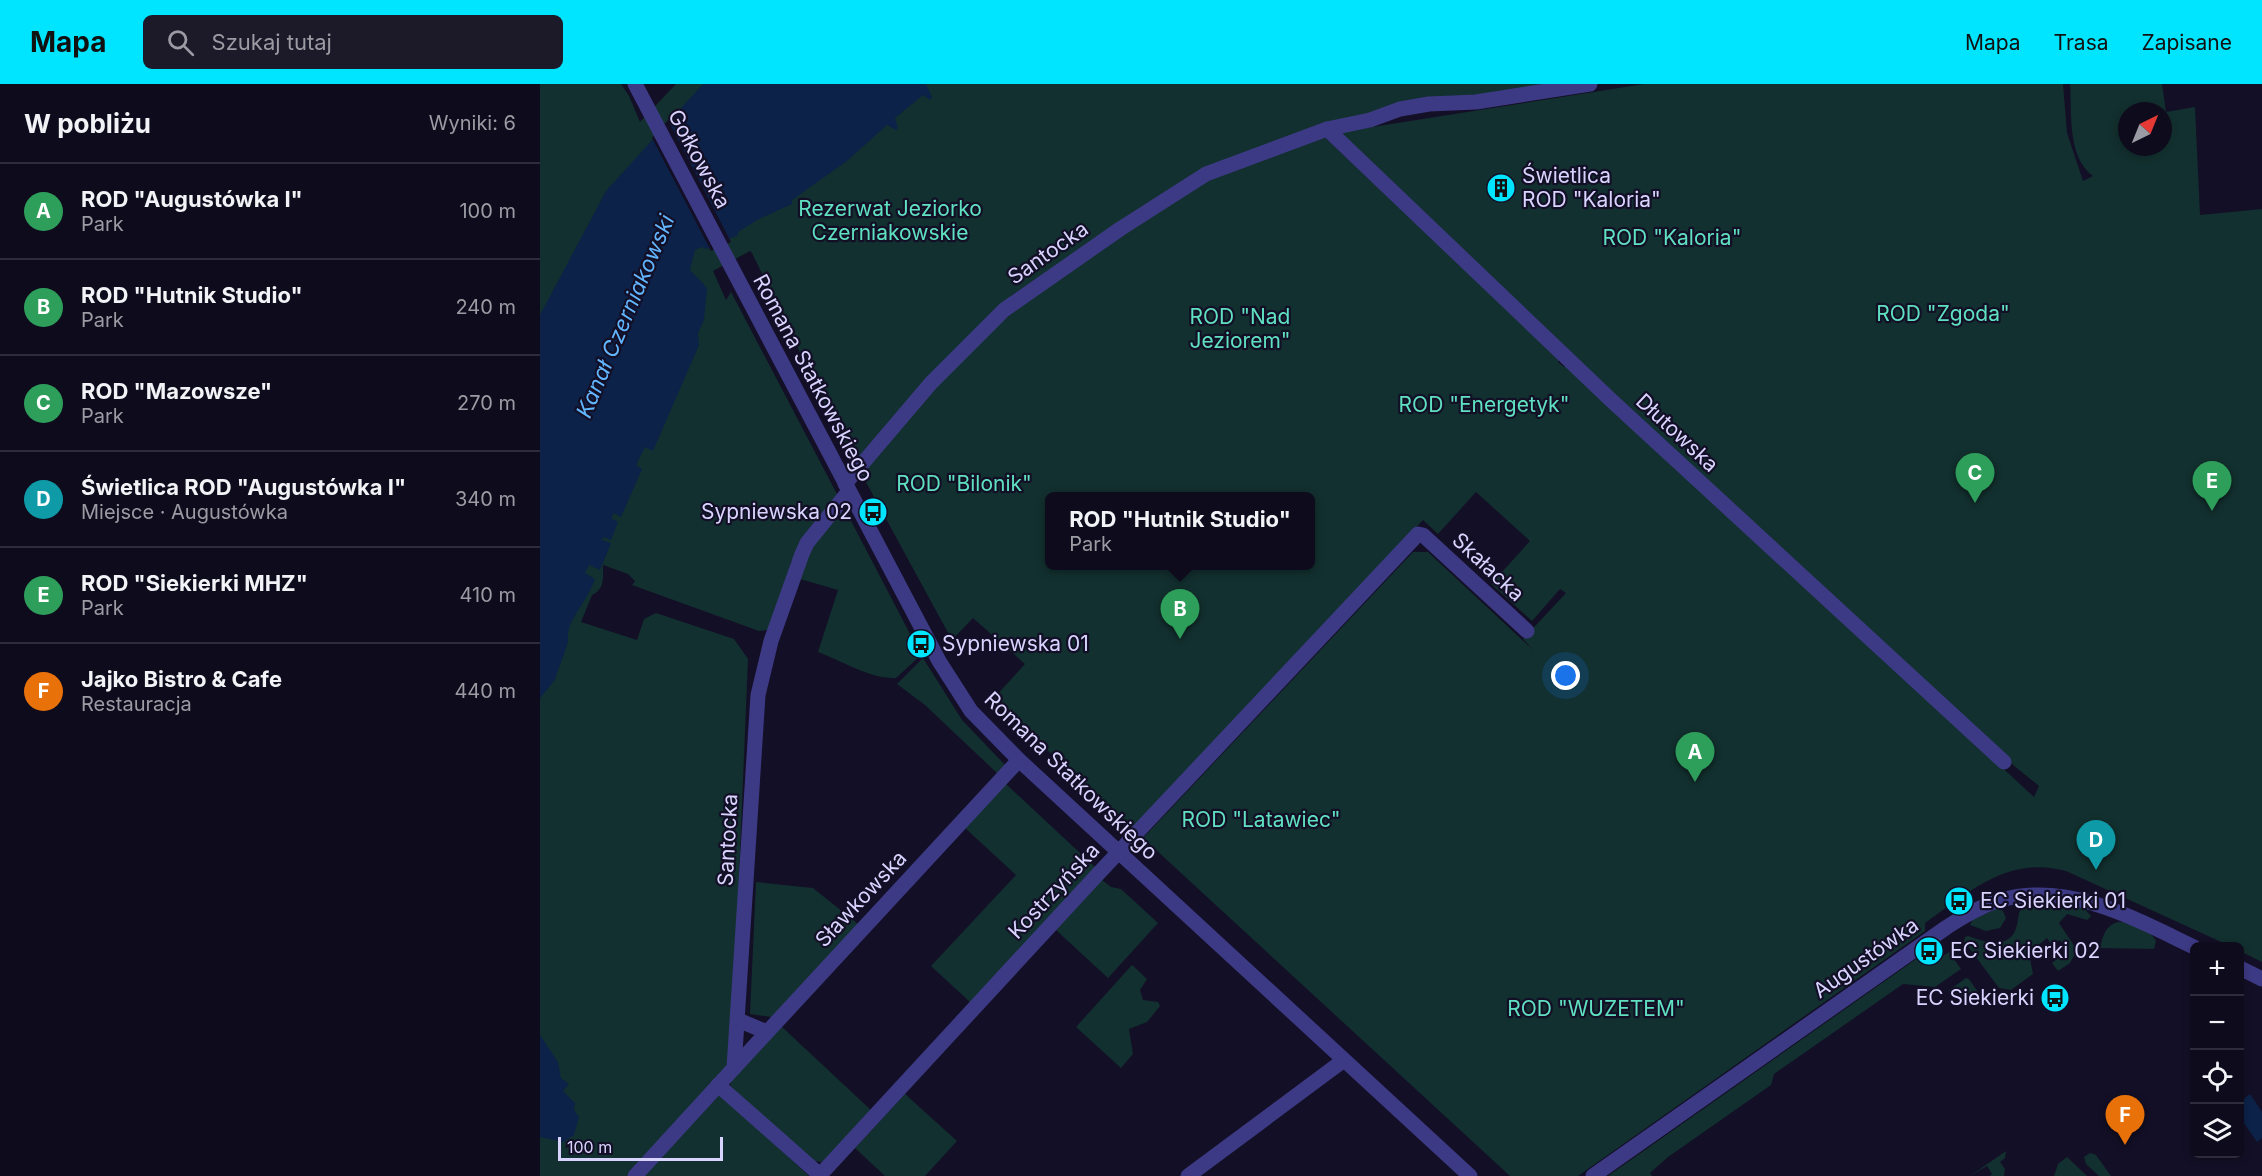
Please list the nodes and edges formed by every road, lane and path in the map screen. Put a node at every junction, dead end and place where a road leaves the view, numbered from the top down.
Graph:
1 (634, 84) edge
2 (1590, 84) edge
3 (1327, 129) junction
4 (725, 255) joint
5 (847, 487) junction
6 (1421, 534) joint
7 (1527, 631) dead end
8 (1019, 760) junction
9 (2004, 762) dead end
10 (1119, 852) junction
11 (2190, 945) edge
12 (2244, 970) edge
13 (2262, 979) edge
14 (738, 1020) junction
15 (767, 1032) junction
16 (1344, 1060) junction
17 (734, 1068) junction
18 (718, 1085) junction
19 (820, 1175) edge
20 (635, 1176) edge
21 (1188, 1176) edge
22 (1470, 1176) edge
23 (1593, 1176) edge

1 - 4 street, Gołkowska
2 - 3 street, Santocka
3 - 5 street, Santocka
3 - 9 street, Dłutowska
4 - 5 street, Romana Statkowskiego
5 - 8 street, Romana Statkowskiego
5 - 14 street, Santocka
6 - 7 street, Skałacka
6 - 10 street, Kostrzyńska
8 - 10 street, Romana Statkowskiego
8 - 15 street, Sławkowska
10 - 16 street, Romana Statkowskiego
10 - 19 street, Kostrzyńska
11 - 23 street, Augustówka
12 - 13 street
14 - 15 street
14 - 17 street, Santocka
15 - 17 street, Sławkowska
16 - 21 street
16 - 22 street, Romana Statkowskiego
17 - 18 street
18 - 19 street
18 - 20 street

